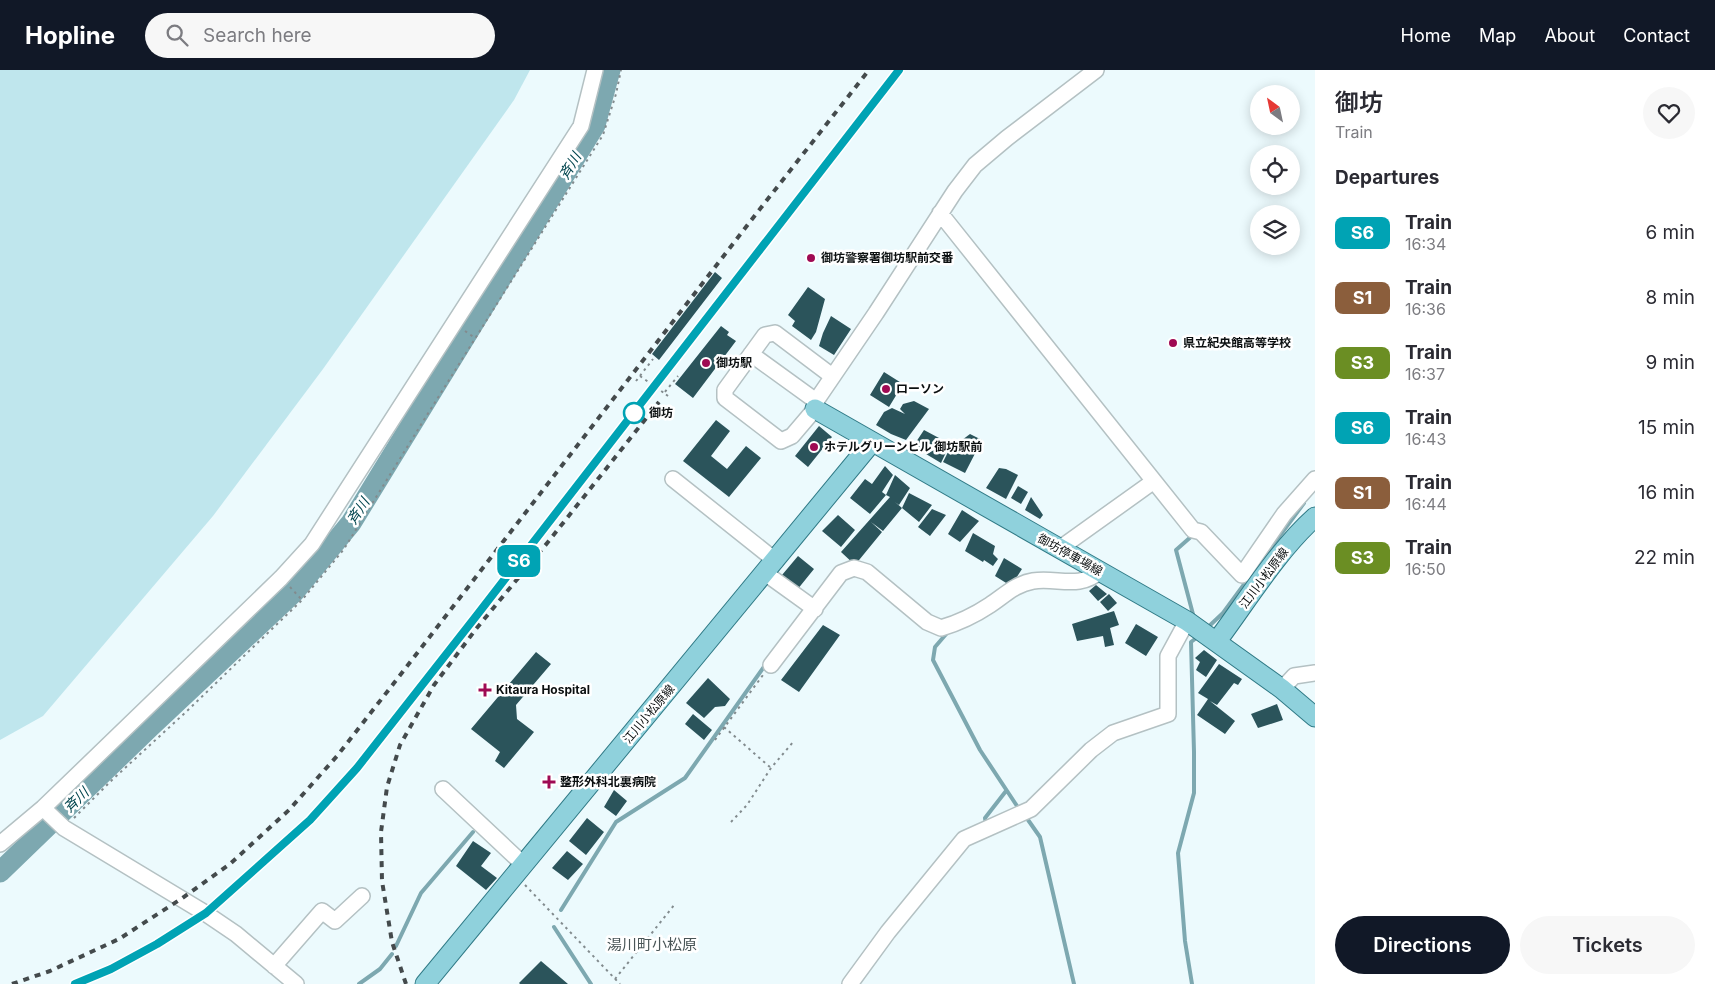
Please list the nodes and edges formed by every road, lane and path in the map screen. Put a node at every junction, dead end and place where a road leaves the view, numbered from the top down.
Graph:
1 (595, 70) edge
2 (1096, 70) edge
3 (940, 213) junction
4 (751, 354) junction
5 (653, 359) dead end
6 (640, 376) junction
7 (678, 376) dead end
8 (832, 376) junction
9 (636, 381) dead end
10 (664, 394) junction
11 (668, 396) dead end
12 (815, 405) junction
13 (872, 442) junction
14 (1315, 479) edge
15 (673, 480) dead end
16 (1154, 481) junction
17 (1315, 517) edge
18 (1059, 549) junction
19 (770, 567) junction
20 (1100, 571) junction
21 (286, 583) dead end
22 (302, 600) dead end
23 (815, 609) junction
24 (1187, 621) junction
25 (1217, 642) junction
26 (771, 665) joint
27 (1315, 672) edge
28 (1282, 689) junction
29 (1315, 717) edge
30 (724, 727) junction
31 (714, 740) dead end
32 (794, 741) dead end
33 (771, 768) junction
34 (443, 789) dead end
35 (43, 808) junction
36 (731, 822) dead end
37 (0, 844) edge
38 (520, 870) junction
39 (362, 896) dead end
40 (675, 904) dead end
41 (274, 966) junction
42 (615, 979) junction
43 (296, 984) edge
44 (425, 984) edge
45 (620, 984) edge
46 (850, 984) edge

1 - 35 street
2 - 3 street
3 - 8 street
3 - 16 street
4 - 8 street
4 - 12 street
4 - 12 street
5 - 6 path
6 - 9 path, bridge
6 - 10 path, bridge
7 - 10 path
8 - 12 street
10 - 11 path, bridge
12 - 13 main road, 御坊停車場線
13 - 18 main road, 御坊停車場線
13 - 19 main road, 江川小松原線
14 - 16 street
15 - 19 street
16 - 18 street
17 - 25 main road, 江川小松原線
18 - 20 main road, 御坊停車場線
19 - 23 street
19 - 38 main road, 江川小松原線
20 - 23 street
20 - 24 main road, 御坊停車場線
21 - 22 path
23 - 26 street
24 - 25 main road, 御坊停車場線
24 - 46 street
25 - 28 main road, 御坊停車場線
26 - 30 path
27 - 28 street
28 - 29 main road, 御坊停車場線
30 - 31 path
30 - 33 path
32 - 33 path
33 - 36 path
34 - 38 street
35 - 37 street
35 - 41 street
38 - 42 path
38 - 44 main road, 江川小松原線
39 - 41 street
40 - 42 path
41 - 43 street
42 - 45 path

